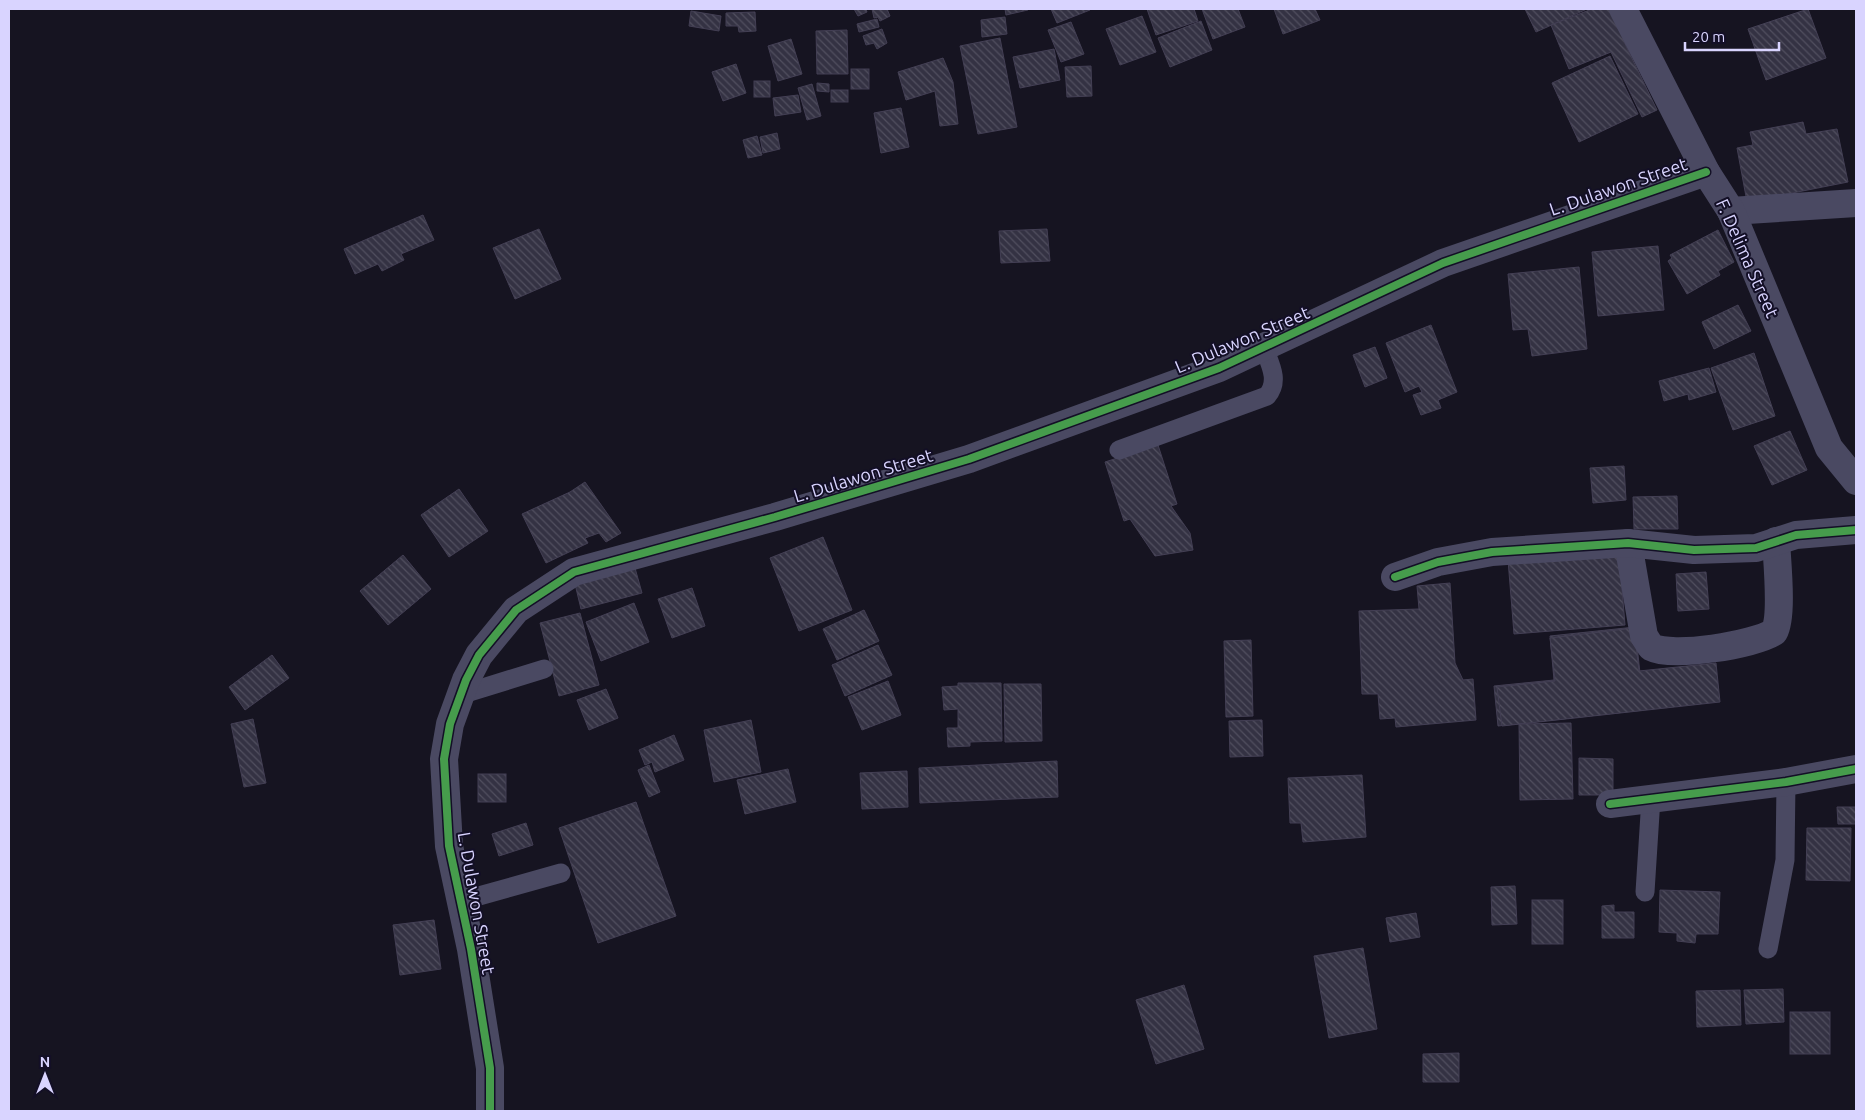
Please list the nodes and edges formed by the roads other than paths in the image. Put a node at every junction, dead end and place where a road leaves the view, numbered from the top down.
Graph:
1 (1623, 9) edge
2 (1706, 172) junction
3 (1856, 204) edge
4 (1731, 210) junction
5 (1264, 348) junction
6 (1119, 450) dead end
7 (1856, 481) edge
8 (1856, 530) edge
9 (1776, 541) junction
10 (1628, 543) junction
11 (1395, 576) dead end
12 (544, 669) dead end
13 (460, 695) junction
14 (1856, 769) edge
15 (1786, 782) junction
16 (1651, 798) junction
17 (1610, 804) dead end
18 (561, 873) dead end
19 (1645, 892) dead end
20 (461, 901) junction
21 (1768, 949) dead end
22 (490, 1111) edge

1 - 2 street, F. Delima Street
2 - 4 street, F. Delima Street
2 - 5 street, L. Dulawon Street
3 - 4 street
4 - 7 street, F. Delima Street
5 - 6 lane
5 - 13 street, L. Dulawon Street
8 - 9 street
9 - 10 street
9 - 10 street
10 - 11 street
12 - 13 lane
13 - 20 street, L. Dulawon Street
14 - 15 street
15 - 16 street
15 - 21 lane
16 - 17 street
16 - 19 lane
18 - 20 lane
20 - 22 street, L. Dulawon Street

